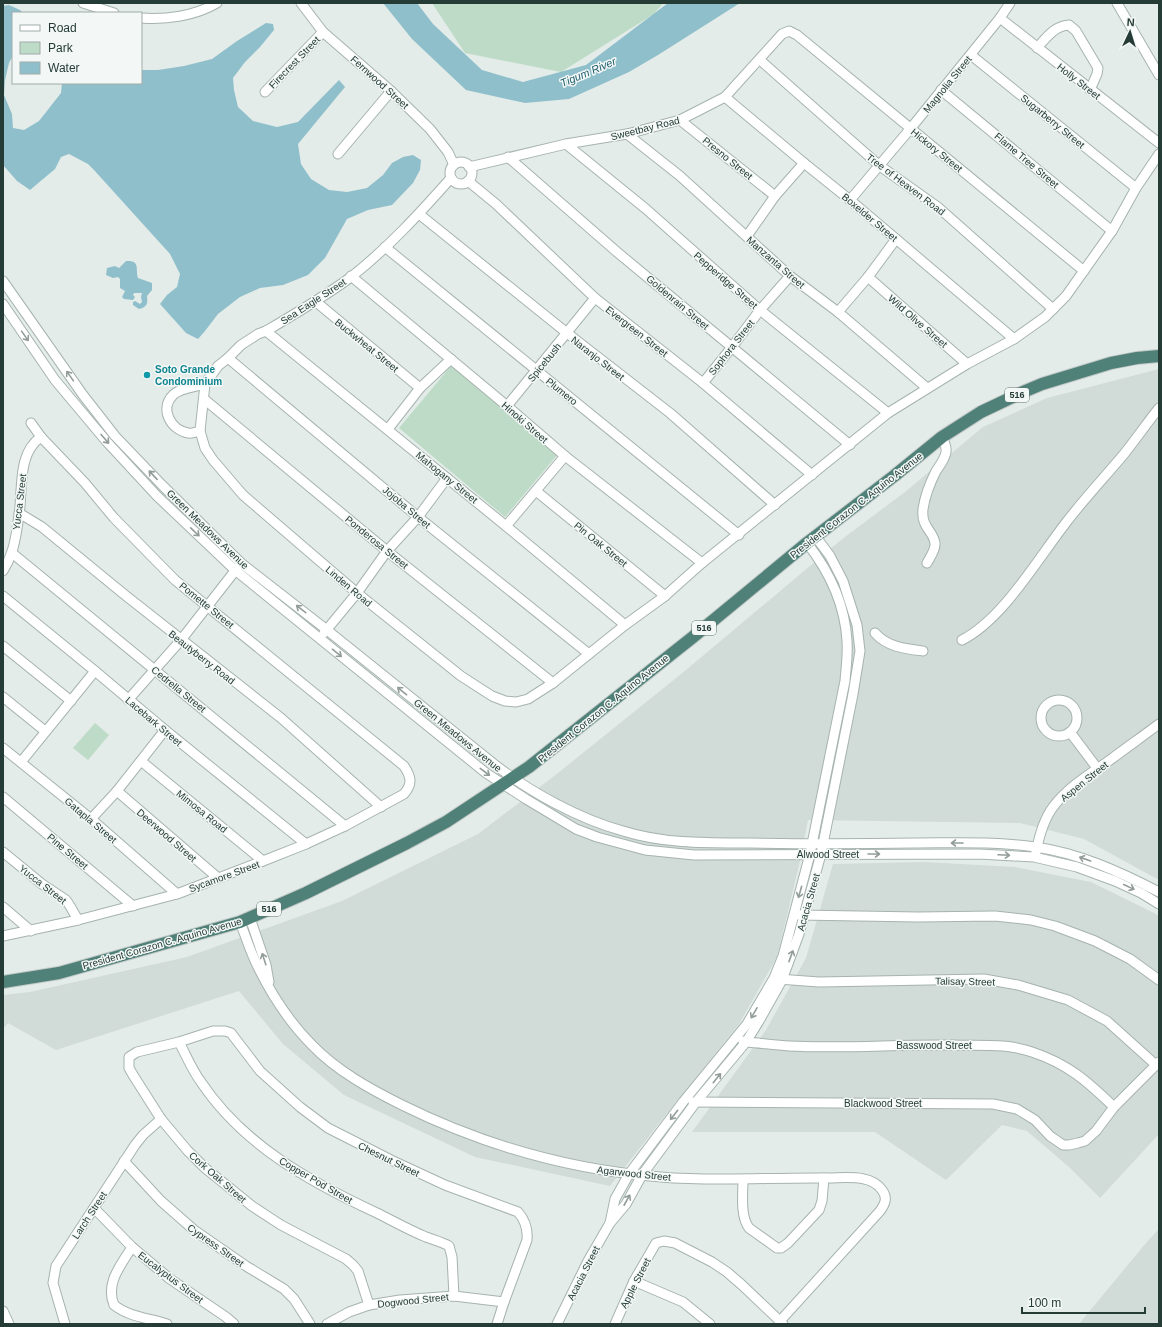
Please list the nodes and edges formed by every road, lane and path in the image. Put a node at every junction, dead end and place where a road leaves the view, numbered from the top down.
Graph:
1 (84, 3) edge
2 (217, 3) edge
3 (301, 3) edge
4 (1010, 3) edge
5 (1117, 3) edge
6 (111, 12) edge
7 (142, 18) edge
8 (1000, 18) junction
9 (789, 31) joint
10 (323, 32) junction
11 (1037, 48) junction
12 (971, 54) junction
13 (760, 60) junction
14 (1159, 75) edge
15 (941, 90) junction
16 (1090, 90) junction
17 (391, 91) junction
18 (265, 92) dead end
19 (725, 97) junction
20 (680, 120) junction
21 (911, 128) junction
22 (627, 134) junction
23 (1159, 143) edge
24 (566, 144) junction
25 (338, 154) dead end
26 (1159, 154) edge
27 (508, 157) junction
28 (804, 163) junction
29 (454, 165) junction
30 (470, 166) junction
31 (880, 166) junction
32 (451, 178) junction
33 (468, 181) junction
34 (1136, 188) junction
35 (775, 196) junction
36 (850, 200) junction
37 (419, 214) junction
38 (1112, 231) junction
39 (746, 236) junction
40 (896, 239) junction
41 (385, 247) junction
42 (1084, 270) junction
43 (351, 276) junction
44 (790, 276) junction
45 (868, 277) junction
46 (3, 282) edge
47 (595, 298) junction
48 (314, 301) junction
49 (3, 304) edge
50 (1053, 309) junction
51 (760, 310) junction
52 (838, 312) junction
53 (266, 331) junction
54 (567, 333) junction
55 (1014, 339) junction
56 (732, 347) junction
57 (1159, 356) edge
58 (228, 358) junction
59 (450, 359) junction
60 (967, 364) junction
61 (537, 370) junction
62 (703, 383) junction
63 (205, 384) junction
64 (420, 388) junction
65 (927, 388) junction
66 (204, 399) junction
67 (507, 406) junction
68 (1159, 408) edge
69 (888, 413) junction
70 (31, 423) dead end
71 (388, 430) junction
72 (200, 431) junction
73 (41, 437) junction
74 (942, 437) junction
75 (850, 445) junction
76 (565, 456) junction
77 (812, 475) junction
78 (447, 478) junction
79 (536, 491) junction
80 (775, 505) junction
81 (19, 513) junction
82 (418, 517) junction
83 (506, 526) junction
84 (739, 535) junction
85 (811, 540) junction
86 (387, 551) junction
87 (12, 553) junction
88 (241, 563) junction
89 (927, 563) dead end
90 (702, 564) junction
91 (235, 570) junction
92 (3, 571) edge
93 (357, 593) junction
94 (3, 596) edge
95 (665, 596) junction
96 (208, 607) junction
97 (626, 625) junction
98 (327, 630) junction
99 (875, 633) dead end
100 (319, 639) junction
101 (181, 640) junction
102 (962, 640) dead end
103 (3, 646) edge
104 (923, 651) dead end
105 (589, 654) junction
106 (155, 670) junction
107 (95, 671) junction
108 (553, 683) junction
109 (3, 697) edge
110 (128, 700) junction
111 (71, 701) junction
112 (1159, 724) edge
113 (165, 730) junction
114 (45, 731) junction
115 (1070, 732) dead end
116 (3, 748) edge
117 (141, 761) junction
118 (21, 762) junction
119 (404, 766) joint
120 (1098, 768) junction
121 (508, 782) junction
122 (117, 791) junction
123 (3, 796) edge
124 (381, 806) junction
125 (91, 819) junction
126 (345, 826) junction
127 (306, 844) junction
128 (812, 844) junction
129 (822, 844) junction
130 (1037, 847) junction
131 (3, 852) edge
132 (810, 854) junction
133 (821, 854) junction
134 (1034, 857) junction
135 (263, 861) junction
136 (218, 878) junction
137 (1159, 892) edge
138 (177, 894) junction
139 (1159, 904) edge
140 (133, 906) junction
141 (3, 907) edge
142 (793, 914) junction
143 (804, 915) junction
144 (78, 920) junction
145 (245, 920) junction
146 (32, 931) junction
147 (3, 936) edge
148 (778, 979) junction
149 (1159, 980) edge
150 (3, 982) edge
151 (736, 1038) junction
152 (179, 1042) junction
153 (746, 1042) junction
154 (1157, 1063) edge
155 (683, 1102) junction
156 (696, 1102) junction
157 (1114, 1107) junction
158 (161, 1119) junction
159 (124, 1161) junction
160 (629, 1174) junction
161 (642, 1175) junction
162 (824, 1178) junction
163 (743, 1180) junction
164 (94, 1208) junction
165 (610, 1223) junction
166 (132, 1247) junction
167 (634, 1281) junction
168 (454, 1296) junction
169 (504, 1302) junction
170 (369, 1305) junction
171 (3, 1311) edge
172 (782, 1323) edge
173 (9, 1324) edge
174 (65, 1324) edge
175 (167, 1324) edge
176 (234, 1324) edge
177 (310, 1324) edge
178 (327, 1324) edge
179 (497, 1324) edge
180 (558, 1324) edge
181 (615, 1324) edge
182 (710, 1324) edge

1 - 6 street
2 - 7 street
3 - 10 street, Fernwood Street
4 - 8 street, Magnolia Street
5 - 14 street
8 - 11 street, Holly Street
8 - 12 street, Magnolia Street
9 - 13 street, Sweetbay Road
9 - 21 street, Hickory Street
10 - 17 street, Fernwood Street
10 - 18 street, Firecrest Street
11 - 16 street, Holly Street
11 - 16 street
12 - 15 street, Magnolia Street
12 - 34 street, Sugarberry Street
13 - 19 street, Sweetbay Road
13 - 31 street, Tree of Heaven Road
15 - 21 street, Magnolia Street
15 - 38 street, Flame Tree Street
16 - 23 street, Holly Street
17 - 25 street
17 - 29 street, Fernwood Street
19 - 20 street, Sweetbay Road
19 - 28 street, Boxelder Street
20 - 22 street, Sweetbay Road
20 - 35 street, Presno Street
21 - 31 street, Magnolia Street
21 - 42 street, Hickory Street
22 - 24 street, Sweetbay Road
22 - 39 street, Manzanta Street
24 - 27 street, Sweetbay Road
24 - 51 street, Pepperidge Street
26 - 34 street
27 - 30 street, Sweetbay Road
27 - 56 street, Goldenrain Street
28 - 35 street
28 - 36 street, Boxelder Street
29 - 30 street
29 - 32 street
30 - 33 street
31 - 36 street, Magnolia Street
31 - 50 street, Tree of Heaven Road
32 - 33 street
32 - 37 street, Sea Eagle Street
33 - 47 street, Evergreen Street
34 - 38 street
35 - 39 street
36 - 40 street, Boxelder Street
37 - 41 street, Sea Eagle Street
37 - 54 street, Naranjo Street
38 - 42 street
39 - 44 street, Manzanta Street
40 - 45 street
40 - 55 street, Boxelder Street
41 - 43 street, Sea Eagle Street
41 - 61 street, Plumero
42 - 50 street
43 - 48 street, Sea Eagle Street
43 - 59 street, Hinoki Street
44 - 51 street, Sophora Street
44 - 52 street, Manzanta Street
45 - 52 street
45 - 60 street, Wild Olive Street
88 -> 46 street, Green Meadows Avenue
47 - 54 street, Spicebush
47 - 62 street, Evergreen Street
48 - 53 street, Sea Eagle Street
48 - 64 street, Buckwheat Street
49 -> 91 street, Green Meadows Avenue
50 - 55 street
51 - 56 street, Sophora Street
51 - 69 street, Pepperidge Street
52 - 65 street, Manzanta Street
53 - 58 street, Sea Eagle Street
53 - 71 street, Mahogany Street
54 - 61 street, Spicebush
54 - 80 street, Naranjo Street
55 - 60 street
56 - 62 street, Sophora Street
56 - 75 street, Goldenrain Street
57 - 74 highway, President Corazon C. Aquino Avenue / 516
58 - 63 street, Sea Eagle Street
58 - 82 street, Jojoba Street
59 - 64 street
59 - 67 street, Hinoki Street
60 - 65 street
61 - 67 street, Spicebush
61 - 84 street, Plumero
62 - 77 street, Evergreen Street
63 - 66 street
63 - 72 street
64 - 71 street
65 - 69 street
66 - 72 street
66 - 86 street, Ponderosa Street
67 - 76 street, Hinoki Street
68 - 102 street
69 - 75 street
70 - 73 street, Pomette Street
71 - 78 street, Mahogany Street
72 - 93 street, Linden Road
73 - 81 street, Yucca Street
73 - 96 street, Pomette Street
74 - 85 highway, President Corazon C. Aquino Avenue / 516
74 - 89 street
75 - 77 street
76 - 79 street
76 - 90 street, Hinoki Street
77 - 80 street
78 - 82 street
78 - 83 street, Mahogany Street
79 - 83 street
79 - 95 street, Pin Oak Street
80 - 84 street
81 - 87 street, Yucca Street
81 - 101 street, Beautyberry Road
82 - 86 street
82 - 105 street, Jojoba Street
83 - 97 street, Mahogany Street
84 - 90 street
85 - 121 highway, President Corazon C. Aquino Avenue / 516
85 - 128 street, Acacia Street
85 - 129 street, Acacia Street
86 - 93 street
86 - 108 street, Ponderosa Street
87 - 92 street, Yucca Street
87 - 106 street, Cedrella Street
88 - 91 street
98 -> 88 street, Green Meadows Avenue
90 - 95 street
91 - 96 street
91 - 100 street, Green Meadows Avenue
93 - 98 street
93 - 108 street, Linden Road
94 - 107 street, Lacebark Street
95 - 97 street
96 - 101 street
96 - 119 street, Pomette Street
97 - 105 street
98 - 100 street
121 -> 98 street, Green Meadows Avenue
99 - 104 street
100 -> 121 street, Green Meadows Avenue
101 - 106 street
101 - 124 street, Beautyberry Road
103 - 111 street
105 - 108 street
106 - 110 street
106 - 126 street, Cedrella Street
107 - 110 street, Lacebark Street
107 - 111 street
109 - 114 street
110 - 113 street, Lacebark Street
111 - 114 street
112 - 120 street, Aspen Street
113 - 117 street
113 - 127 street, Lacebark Street
114 - 118 street
115 - 120 street
116 - 118 street, Gatapla Street
117 - 122 street
117 - 135 street, Mimosa Road
118 - 125 street, Gatapla Street
119 - 124 street, Sycamore Street
120 - 130 street, Aspen Street
121 - 128 street, Alwood Street
121 - 132 street, Alwood Street
121 - 145 highway, President Corazon C. Aquino Avenue / 516
122 - 125 street
122 - 136 street, Deerwood Street
123 - 140 street, Pine Street
124 - 126 street, Sycamore Street
125 - 138 street, Gatapla Street
126 - 127 street, Sycamore Street
127 - 135 street, Sycamore Street
128 - 129 street, Alwood Street
128 - 132 street, Acacia Street
130 -> 129 street, Alwood Street
129 - 133 street, Acacia Street
130 - 134 street, Aspen Street
137 -> 130 street, Alwood Street
131 - 144 street, Yucca Street
132 - 133 street, Alwood Street
132 -> 142 street, Acacia Street
133 -> 134 street, Alwood Street
133 - 143 street, Acacia Street
134 -> 139 street, Alwood Street
135 - 136 street, Sycamore Street
136 - 138 street, Sycamore Street
138 - 140 street, Sycamore Street
140 - 144 street, Sycamore Street
141 - 146 street
142 - 143 street
142 - 148 street, Acacia Street
148 -> 143 street, Acacia Street
143 - 149 street
144 - 146 street, Sycamore Street
145 - 150 highway, President Corazon C. Aquino Avenue / 516
145 - 160 street, Agarwood Street
146 - 147 street, Sycamore Street
148 -> 151 street, Acacia Street
148 - 153 street, Acacia Street
148 - 154 street, Talisay Street
151 - 153 street, Basswood Street
151 - 155 street, Acacia Street
152 - 158 street, Cork Oak Street
152 - 168 street, Copper Pod Street
152 - 169 street, Chesnut Street
156 -> 153 street, Acacia Street
153 - 157 street, Basswood Street
154 - 157 street
155 - 156 street, Blackwood Street
155 -> 160 street, Acacia Street
156 - 157 street, Blackwood Street
156 - 161 street, Acacia Street
158 - 159 street, Larch Street
158 - 170 street, Cork Oak Street
159 - 164 street, Larch Street
159 - 177 street, Cypress Street
160 - 161 street, Agarwood Street
160 - 165 street, Acacia Street
161 - 163 street, Agarwood Street
165 -> 161 street, Acacia Street
162 - 163 street, Agarwood Street
162 - 163 street
162 - 172 street, Agarwood Street
164 - 166 street, Eucalyptus Street
164 - 174 street, Larch Street
165 - 180 street, Acacia Street
166 - 175 street
166 - 176 street, Eucalyptus Street
167 - 172 street, Apple Street
167 - 181 street, Apple Street
167 - 182 street
168 - 169 street, Dogwood Street
168 - 170 street, Dogwood Street
169 - 179 street, Chesnut Street
170 - 178 street, Dogwood Street
171 - 173 street

